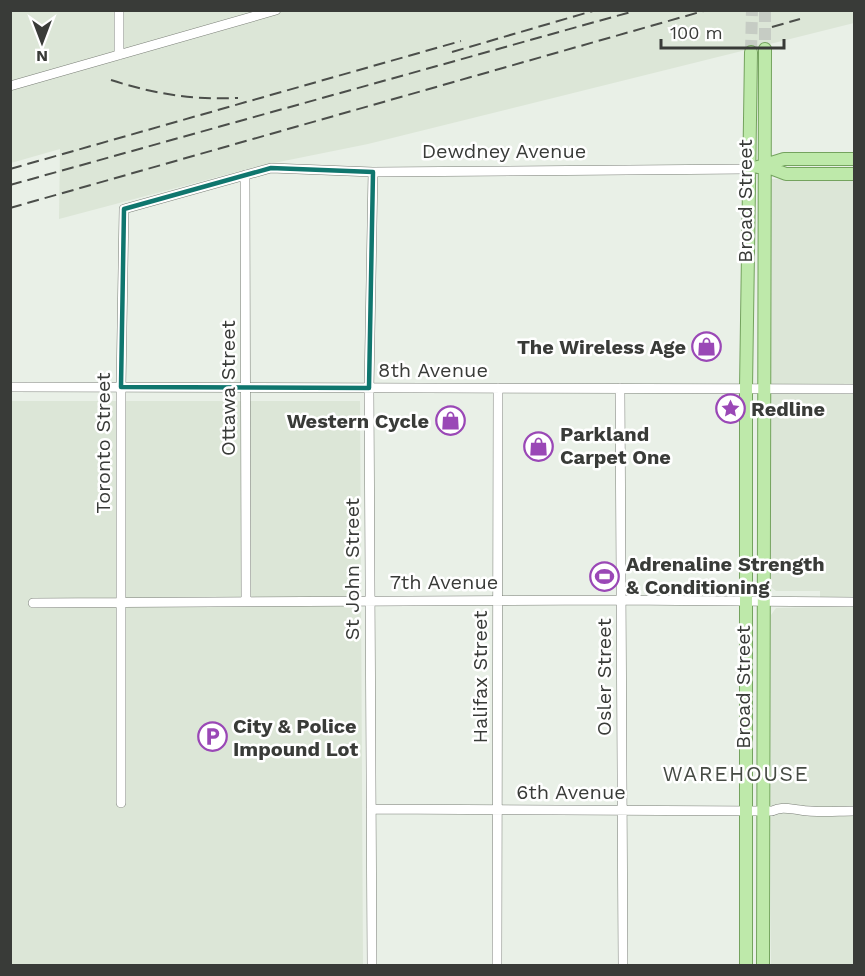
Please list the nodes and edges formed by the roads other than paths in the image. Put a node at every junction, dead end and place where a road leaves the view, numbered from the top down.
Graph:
1 (119, 10) edge
2 (276, 10) edge
3 (245, 15) edge
4 (765, 49) tunnel mouth
5 (752, 52) tunnel mouth
6 (119, 55) junction
7 (10, 86) edge
8 (855, 159) edge
9 (765, 166) junction
10 (748, 169) junction
11 (373, 172) junction
12 (855, 174) edge
13 (245, 175) junction
14 (10, 387) edge
15 (121, 387) junction
16 (246, 388) junction
17 (369, 388) junction
18 (498, 388) junction
19 (620, 388) junction
20 (746, 388) junction
21 (764, 388) junction
22 (855, 389) edge
23 (370, 600) junction
24 (621, 600) junction
25 (246, 601) junction
26 (498, 601) junction
27 (746, 601) junction
28 (763, 601) junction
29 (121, 602) junction
30 (855, 602) edge
31 (33, 603) dead end
32 (121, 803) dead end
33 (371, 809) junction
34 (497, 810) junction
35 (623, 810) junction
36 (767, 810) junction
37 (855, 810) edge
38 (747, 811) junction
39 (372, 966) edge
40 (497, 966) edge
41 (623, 966) edge
42 (746, 966) edge
43 (763, 966) edge

1 - 6 street
2 - 3 street
3 - 6 street
4 - 9 main road, Broad Street
5 - 10 main road, Broad Street
6 - 7 street
8 - 9 main road, Dewdney Avenue
9 - 10 main road, Dewdney Avenue
9 - 12 main road, Dewdney Avenue
9 - 21 main road, Broad Street
10 - 11 street, Dewdney Avenue
10 - 20 main road, Broad Street
11 - 13 street, Dewdney Avenue
11 - 17 street, St John Street
13 - 15 street, Toronto Street
13 - 16 street, Ottawa Street
14 - 15 street, 8th Avenue
15 - 16 street, 8th Avenue
15 - 29 street, Toronto Street
16 - 17 street, 8th Avenue
16 - 25 street, Ottawa Street
17 - 18 street, 8th Avenue
17 - 23 street, St John Street
18 - 19 street, 8th Avenue
18 - 26 street, Halifax Street
19 - 20 street, 8th Avenue
19 - 24 street, Osler Street
20 - 21 street, 8th Avenue
20 - 27 main road, Broad Street
21 - 22 street, 8th Avenue
21 - 28 main road, Broad Street
23 - 25 street, 7th Avenue
23 - 26 street, 7th Avenue
23 - 33 street, St John Street
24 - 26 street, 7th Avenue
24 - 27 street, 7th Avenue
24 - 35 street, Osler Street
25 - 29 street, 7th Avenue
26 - 34 street, Halifax Street
27 - 28 street, 7th Avenue
27 - 38 main road, Broad Street
28 - 30 street, 7th Avenue
28 - 36 main road, Broad Street
29 - 31 street, 7th Avenue
29 - 32 street, Toronto Street
33 - 34 street, 6th Avenue
33 - 39 street, St John Street
34 - 35 street, 6th Avenue
34 - 40 street, Halifax Street
35 - 38 street, 6th Avenue
35 - 41 street, Osler Street
36 - 37 street, 6th Avenue
36 - 38 street, 6th Avenue
36 - 43 main road, Broad Street
38 - 42 main road, Broad Street

